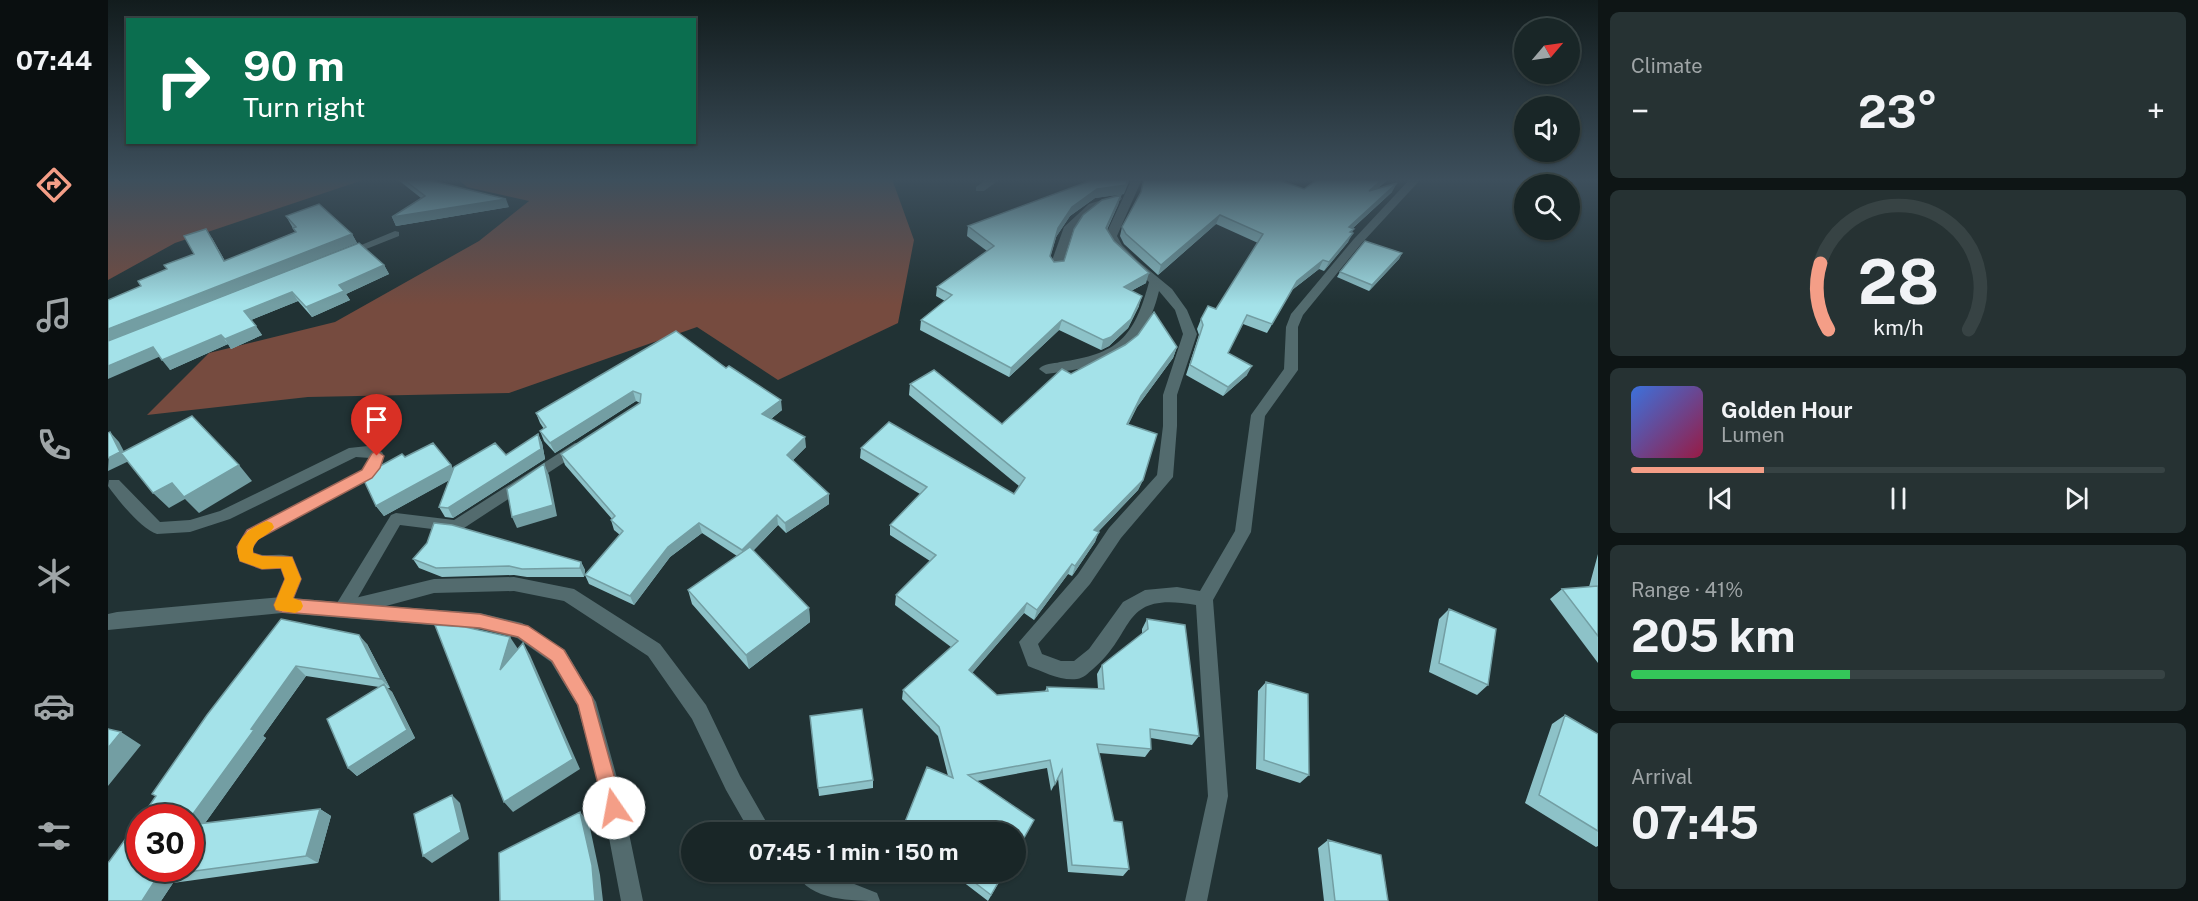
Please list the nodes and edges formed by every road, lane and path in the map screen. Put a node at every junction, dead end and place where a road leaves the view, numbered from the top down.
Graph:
1 (1076, 221) edge
2 (1118, 221) edge
3 (1377, 221) edge
4 (395, 234) dead end
5 (340, 256) edge
6 (1056, 266) edge
7 (1155, 281) junction
8 (1046, 369) dead end
9 (587, 441) edge
10 (114, 484) dead end
11 (1204, 599) junction
12 (282, 605) junction
13 (344, 608) junction
14 (108, 622) edge
15 (756, 822) edge
16 (822, 882) edge
17 (632, 901) edge
18 (869, 901) edge
19 (1196, 901) edge

1 - 6 street
2 - 7 street
3 - 11 street
4 - 5 lane
7 - 8 street
7 - 11 street
9 - 13 lane
10 - 12 lane
11 - 19 street
12 - 13 street
12 - 14 street
13 - 15 street
13 - 17 street
16 - 18 street

